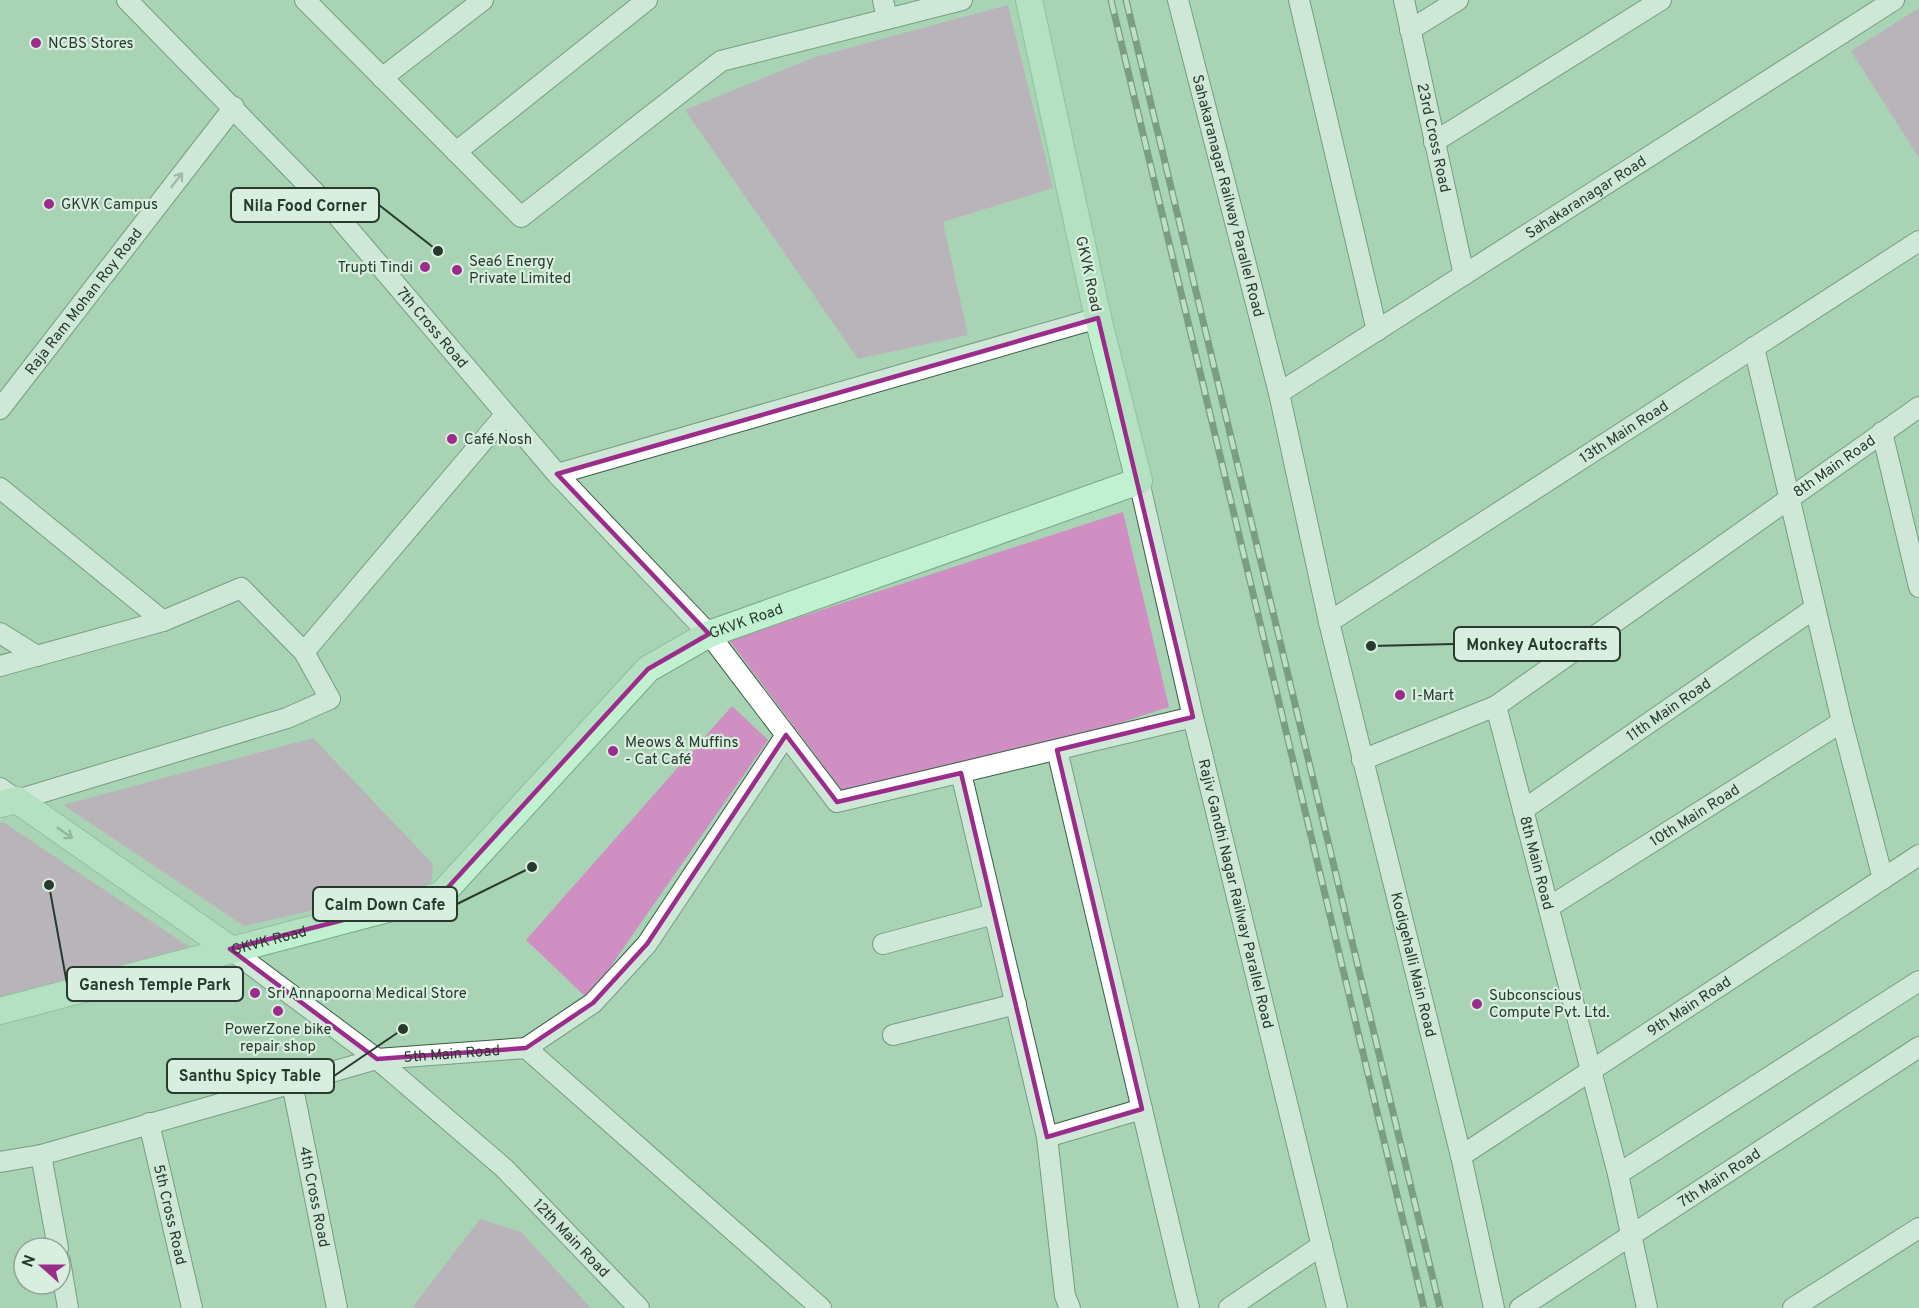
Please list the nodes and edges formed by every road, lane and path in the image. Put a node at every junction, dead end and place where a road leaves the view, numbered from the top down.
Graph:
1 (127, 0) edge
2 (483, 0) edge
3 (647, 0) edge
4 (962, 0) edge
5 (1029, 0) edge
6 (1178, 0) edge
7 (1299, 0) edge
8 (1404, 0) edge
9 (1458, 0) edge
10 (1661, 0) edge
11 (1894, 0) edge
12 (316, 3) edge
13 (885, 9) edge
14 (1410, 30) junction
15 (382, 78) junction
16 (234, 107) junction
17 (1434, 142) junction
18 (456, 152) junction
19 (1919, 241) edge
20 (1464, 275) junction
21 (1098, 318) junction
22 (1377, 331) junction
23 (1754, 347) junction
24 (1279, 393) junction
25 (1919, 407) edge
26 (0, 409) edge
27 (505, 415) junction
28 (1882, 432) junction
29 (557, 474) junction
30 (1139, 481) junction
31 (0, 488) edge
32 (1789, 498) junction
33 (1919, 586) edge
34 (1815, 608) junction
35 (163, 621) junction
36 (1329, 622) junction
37 (0, 633) edge
38 (709, 634) junction
39 (304, 651) junction
40 (37, 656) junction
41 (0, 666) edge
42 (1496, 706) junction
43 (1193, 717) junction
44 (1842, 722) junction
45 (786, 735) junction
46 (1057, 750) junction
47 (1362, 760) junction
48 (961, 772) junction
49 (6, 797) edge
50 (1523, 810) junction
51 (1919, 855) edge
52 (1882, 879) junction
53 (1549, 907) junction
54 (994, 914) junction
55 (883, 944) dead end
56 (230, 949) junction
57 (1919, 981) edge
58 (1016, 1004) junction
59 (0, 1011) edge
60 (893, 1035) dead end
61 (1919, 1047) edge
62 (525, 1048) junction
63 (378, 1059) junction
64 (1590, 1071) junction
65 (292, 1083) junction
66 (1142, 1109) junction
67 (149, 1123) junction
68 (1047, 1137) junction
69 (41, 1155) junction
70 (1461, 1156) junction
71 (0, 1162) edge
72 (1618, 1174) junction
73 (1919, 1228) edge
74 (56, 1236) edge
75 (1632, 1237) junction
76 (1322, 1245) junction
77 (192, 1308) edge
78 (337, 1308) edge
79 (639, 1308) edge
80 (820, 1308) edge
81 (1070, 1308) edge
82 (1189, 1308) edge
83 (1229, 1308) edge
84 (1337, 1308) edge
85 (1494, 1308) edge
86 (1521, 1308) edge
87 (1647, 1308) edge
88 (1793, 1308) edge

1 - 16 street, 7th Cross Road
2 - 15 street
3 - 18 street
4 - 13 street
5 - 21 main road, GKVK Road
6 - 24 street, Sahakaranagar Railway Parallel Road
7 - 22 street
8 - 14 street, 23rd Cross Road
9 - 14 street
10 - 17 street
11 - 20 street, Sahakaranagar Road
12 - 15 street
13 - 18 street
14 - 17 street, 23rd Cross Road
15 - 18 street
26 -> 16 street, Raja Ram Mohan Roy Road
16 - 27 street, 7th Cross Road
17 - 20 street, 23rd Cross Road
19 - 23 street, 13th Main Road
20 - 22 street, Sahakaranagar Road
21 - 29 street
21 - 30 main road, GKVK Road
22 - 24 street, Sahakaranagar Road
23 - 32 street
23 - 36 street, 13th Main Road
24 - 36 street, Sahakaranagar Railway Parallel Road
25 - 28 street, 8th Main Road
27 - 29 street, 7th Cross Road
27 - 39 street
28 - 32 street, 8th Main Road
28 - 33 street
29 - 38 street, 7th Cross Road
30 - 38 main road, GKVK Road
30 - 43 street, Rajiv Gandhi Nagar Railway Parallel Road
31 - 35 street
32 - 34 street
32 - 42 street, 8th Main Road
34 - 44 street
34 - 50 street, 11th Main Road
35 - 39 street
35 - 40 street
36 - 47 street, Kodigehalli Main Road
37 - 40 street
38 - 45 street, 7th Cross Road
38 - 56 main road, GKVK Road
39 - 49 street
40 - 41 street
42 - 47 street
42 - 50 street, 8th Main Road
43 - 46 street
43 - 76 street, Rajiv Gandhi Nagar Railway Parallel Road
44 - 52 street
44 - 53 street, 10th Main Road
45 - 48 street, 7th Cross Road
45 - 62 street
46 - 48 street
46 - 66 street
47 - 70 street, Kodigehalli Main Road
48 - 54 street
49 -> 56 main road, GKVK Road
50 - 53 street, 8th Main Road
51 - 52 street, 9th Main Road
52 - 64 street, 9th Main Road
53 - 64 street, 8th Main Road
54 - 55 street
54 - 58 street
56 - 59 main road
56 - 63 street, 12th Main Road
57 - 72 street
58 - 60 street
58 - 68 street
61 - 75 street, 7th Main Road
62 - 63 street, 5th Main Road
62 - 80 street
63 - 65 street, 5th Main Road
63 - 79 street, 12th Main Road
64 - 70 street, 9th Main Road
64 - 72 street, 8th Main Road
65 - 67 street, 5th Main Road
65 - 78 street, 4th Cross Road
66 - 68 street
66 - 82 street
67 - 69 street, 5th Main Road
67 - 77 street, 5th Cross Road
68 - 81 street
69 - 71 street, 5th Main Road
69 - 74 street
70 - 85 street, Kodigehalli Main Road
72 - 75 street, 8th Main Road
73 - 88 street
75 - 86 street, 7th Main Road
75 - 87 street, 8th Main Road
76 - 83 street
76 - 84 street, Rajiv Gandhi Nagar Railway Parallel Road

